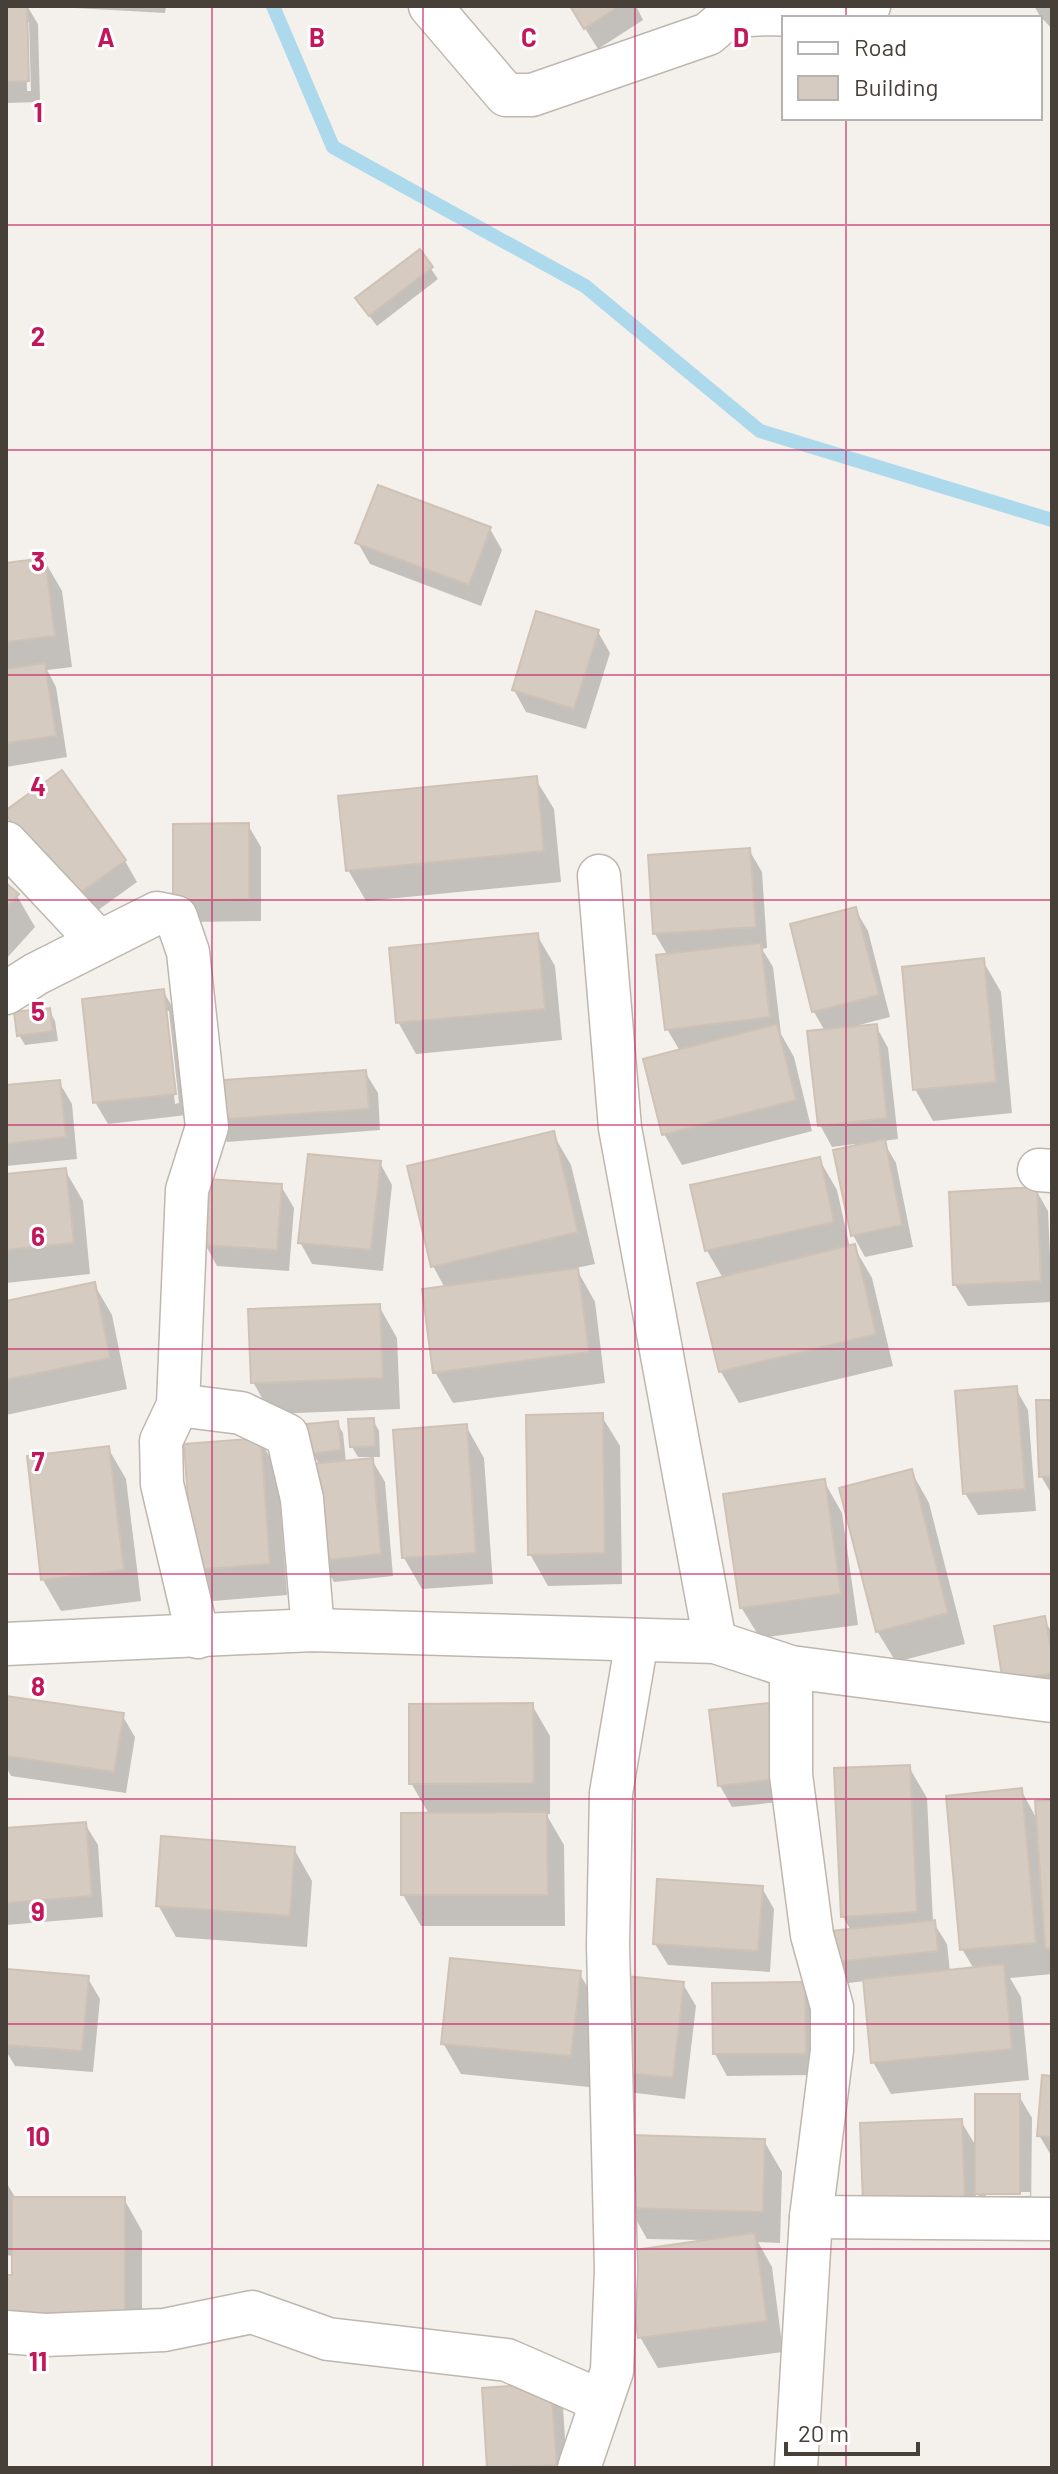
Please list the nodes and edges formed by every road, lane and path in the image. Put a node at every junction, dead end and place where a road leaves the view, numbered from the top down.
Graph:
1 (430, 6) edge
2 (869, 6) edge
3 (6, 843) edge
4 (599, 876) dead end
5 (99, 942) junction
6 (6, 993) edge
7 (178, 1405) junction
8 (313, 1630) junction
9 (198, 1637) junction
10 (637, 1640) junction
11 (715, 1642) junction
12 (6, 1644) edge
13 (791, 1667) junction
14 (1052, 1701) edge
15 (811, 2217) junction
16 (1052, 2219) edge
17 (6, 2332) edge
18 (601, 2401) junction
19 (579, 2468) edge
20 (796, 2468) edge

1 - 2 street
3 - 5 street
4 - 11 street
5 - 6 street
5 - 7 street
7 - 8 street
7 - 9 street
8 - 9 street
8 - 10 street
9 - 12 street
10 - 11 street
10 - 18 street
11 - 13 street
13 - 14 street
13 - 15 street
15 - 16 street
15 - 20 street
17 - 18 street
18 - 19 street

